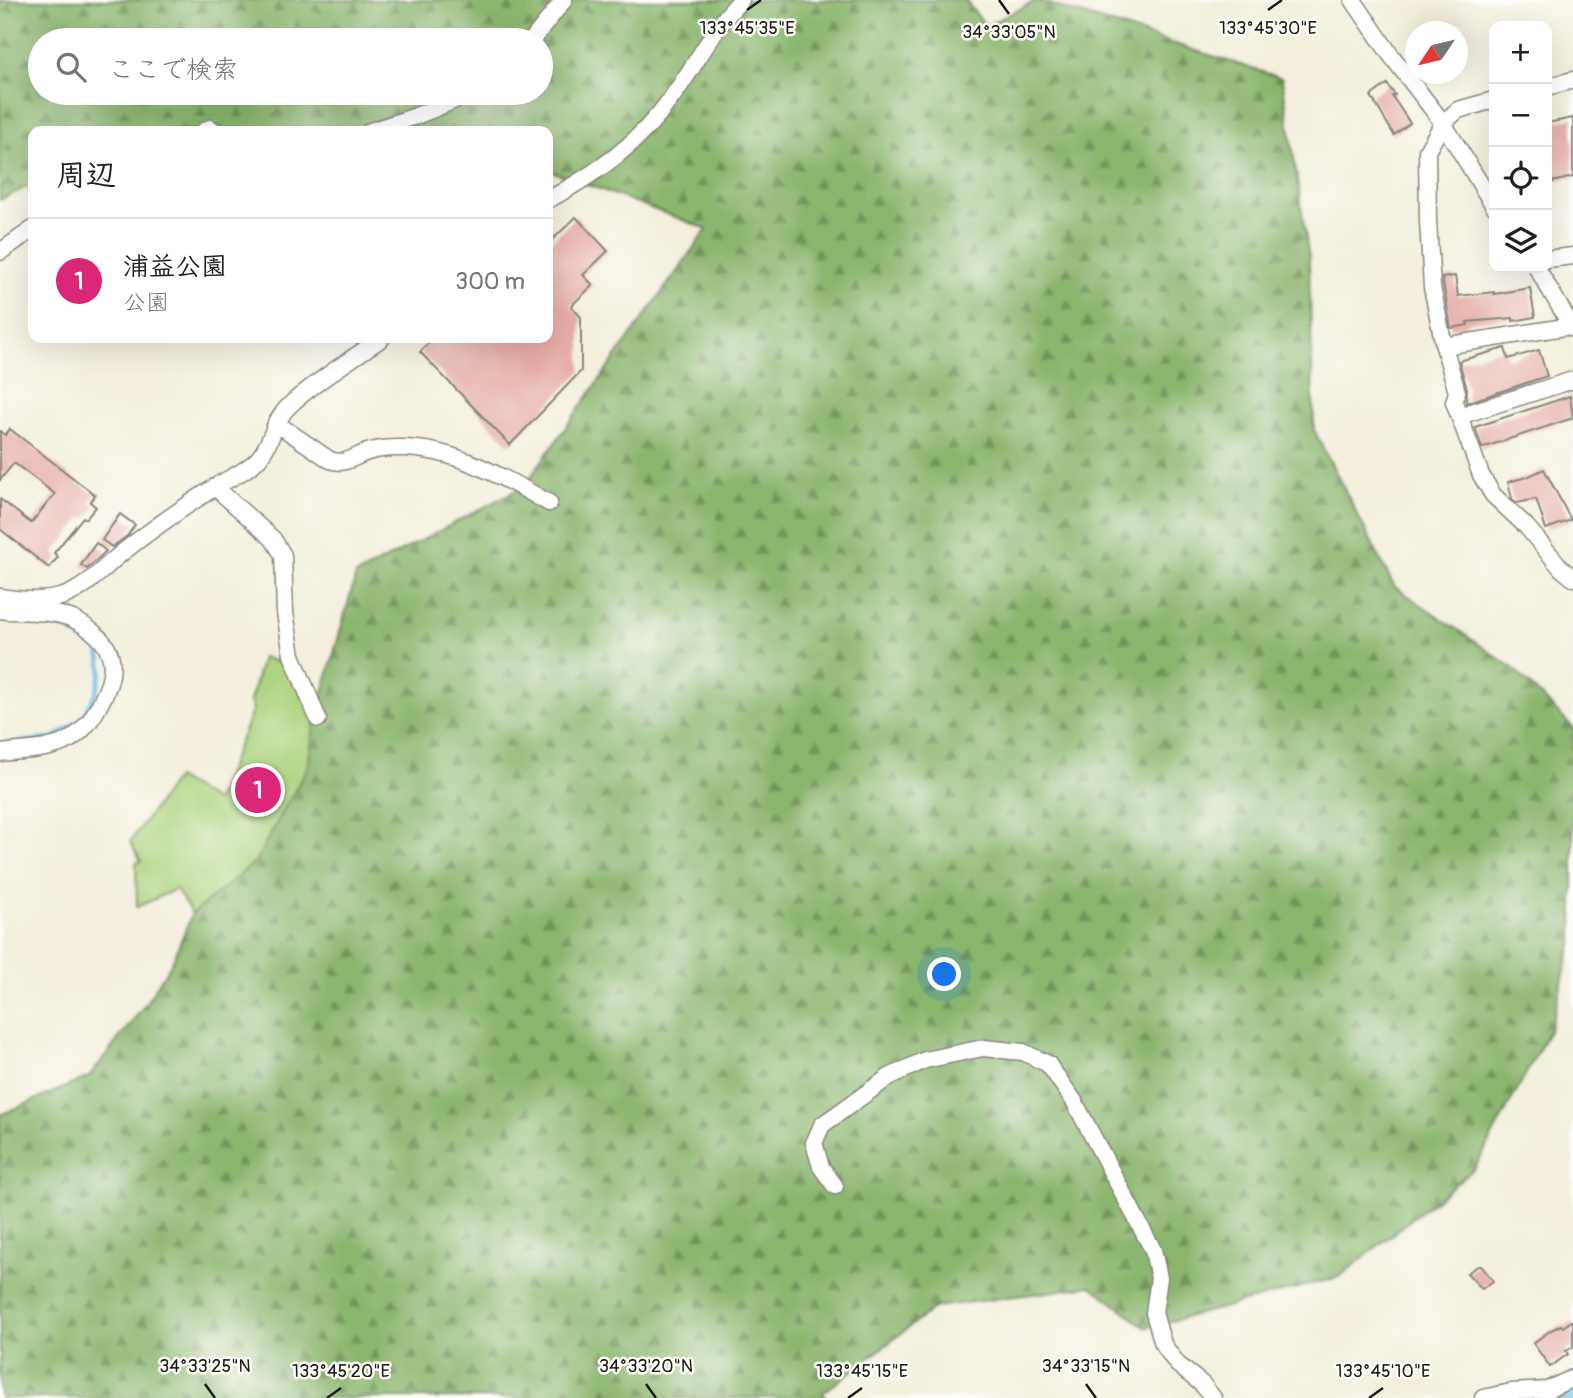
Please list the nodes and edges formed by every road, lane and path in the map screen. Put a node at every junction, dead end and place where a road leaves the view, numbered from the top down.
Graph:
1 (564, 0) edge
2 (741, 0) edge
3 (1353, 0) edge
4 (542, 28) edge
5 (1573, 80) edge
6 (1552, 86) edge
7 (1489, 101) edge
8 (443, 105) edge
9 (1443, 123) junction
10 (385, 126) edge
11 (553, 197) edge
12 (1489, 198) edge
13 (28, 232) edge
14 (0, 252) edge
15 (1573, 256) edge
16 (1552, 258) edge
17 (1540, 273) edge
18 (1572, 327) edge
19 (375, 343) edge
20 (1444, 346) junction
21 (1573, 380) edge
22 (1459, 416) junction
23 (276, 423) junction
24 (215, 487) junction
25 (549, 503) dead end
26 (1573, 578) edge
27 (0, 597) edge
28 (0, 610) edge
29 (318, 719) dead end
30 (0, 753) edge
31 (835, 1186) dead end
32 (1573, 1378) edge
33 (1213, 1398) edge
34 (1483, 1398) edge

1 - 4 street
2 - 11 street
3 - 9 street
5 - 6 street
7 - 9 street
8 - 10 street
9 - 12 street
9 - 20 street
13 - 14 street
15 - 16 street
17 - 18 street
18 - 20 street
19 - 23 street
20 - 22 street
21 - 22 street
22 - 26 street
23 - 24 street
23 - 25 street
24 - 27 street
24 - 29 street
28 - 30 street
31 - 33 street
32 - 34 street

